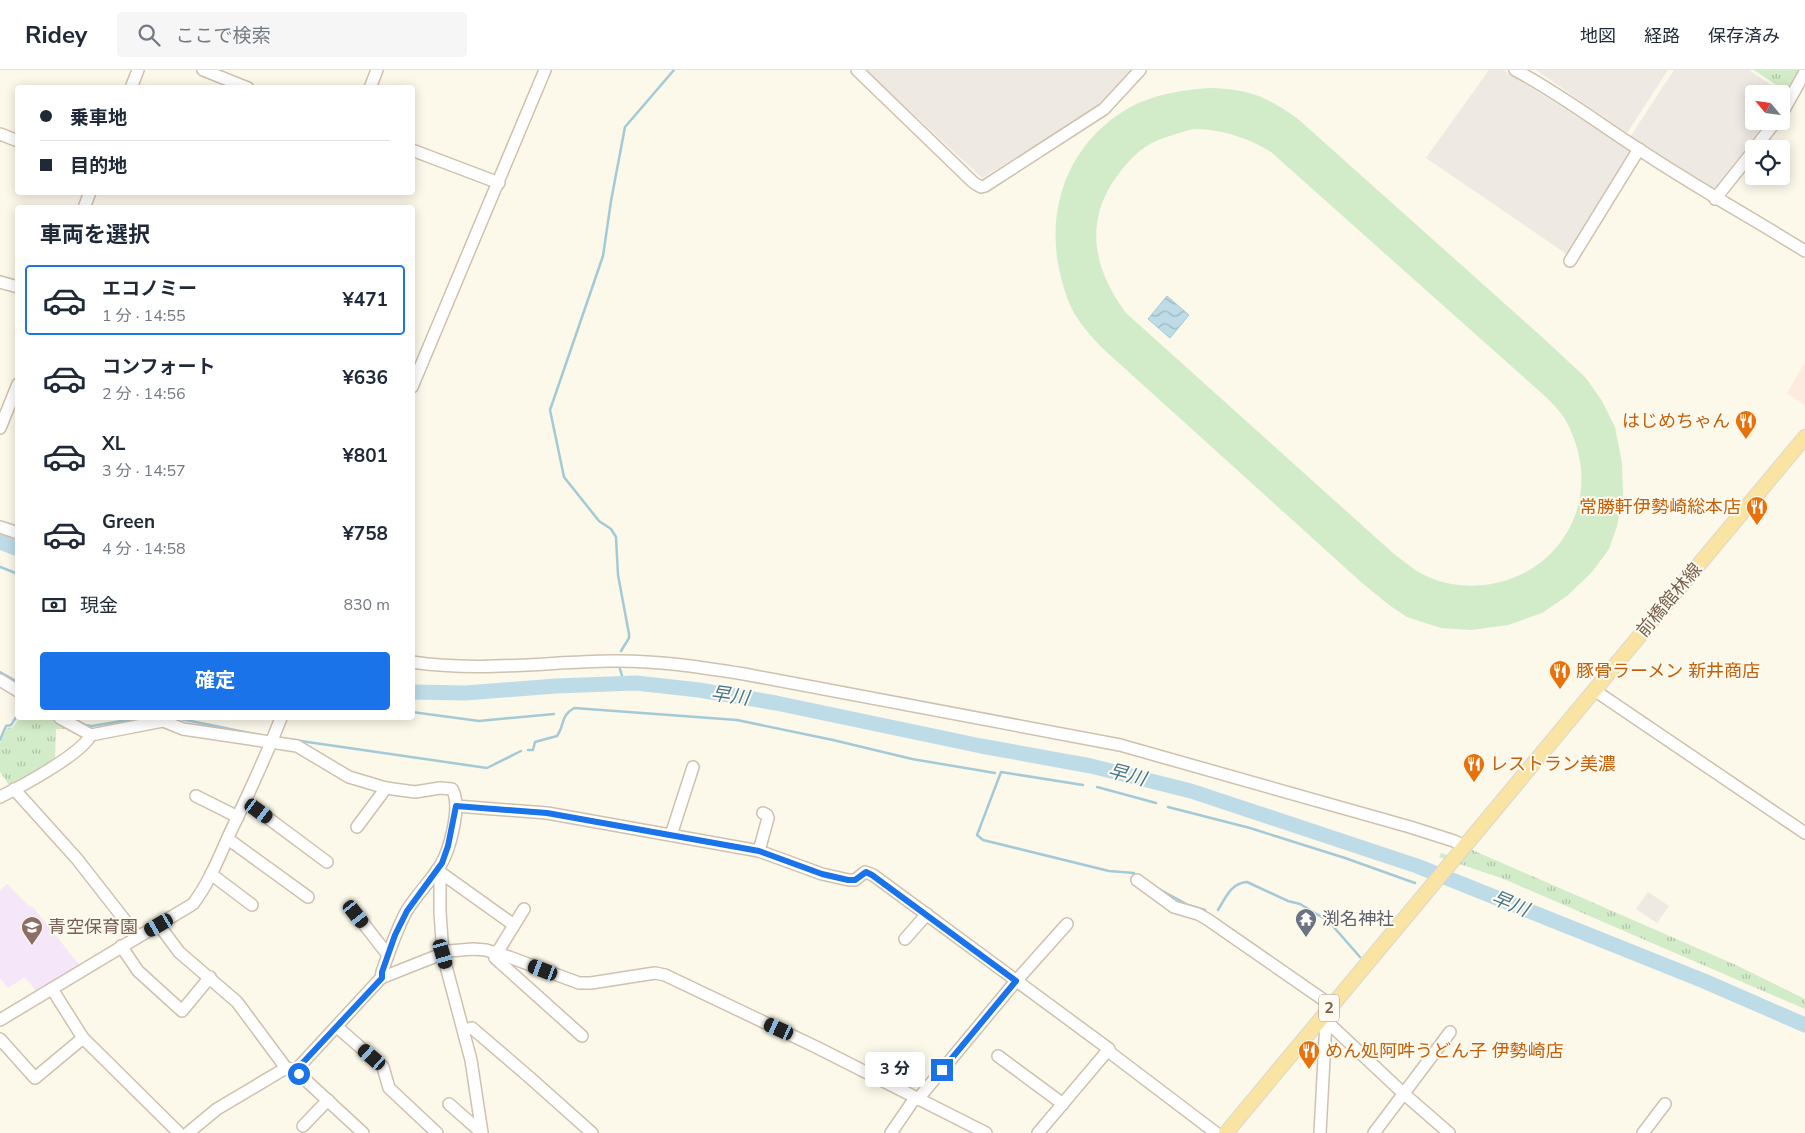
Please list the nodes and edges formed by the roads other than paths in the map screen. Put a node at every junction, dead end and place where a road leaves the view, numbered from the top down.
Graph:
1 (138, 70) edge
2 (203, 70) edge
3 (377, 70) edge
4 (545, 70) edge
5 (857, 70) edge
6 (1140, 70) edge
7 (1515, 70) edge
8 (1805, 72) edge
9 (132, 85) edge
10 (240, 85) edge
11 (371, 85) edge
12 (1790, 98) edge
13 (1769, 130) edge
14 (0, 134) edge
15 (15, 140) edge
16 (1761, 140) edge
17 (1638, 150) junction
18 (415, 151) edge
19 (1745, 161) edge
20 (499, 183) junction
21 (1715, 199) junction
22 (1805, 251) edge
23 (1570, 261) dead end
24 (0, 282) edge
25 (15, 286) edge
26 (415, 381) edge
27 (15, 391) edge
28 (0, 428) edge
29 (1805, 437) edge
30 (0, 527) edge
31 (15, 532) edge
32 (415, 662) edge
33 (0, 680) edge
34 (15, 689) edge
35 (1594, 690) junction
36 (66, 720) edge
37 (281, 720) edge
38 (91, 735) junction
39 (271, 743) junction
40 (693, 767) dead end
41 (386, 788) junction
42 (14, 789) junction
43 (196, 796) dead end
44 (0, 797) edge
45 (245, 801) junction
46 (456, 806) junction
47 (763, 813) dead end
48 (238, 817) junction
49 (357, 827) dead end
50 (1805, 833) edge
51 (672, 835) junction
52 (228, 839) junction
53 (1460, 850) junction
54 (759, 851) junction
55 (327, 862) dead end
56 (439, 871) junction
57 (211, 874) junction
58 (1137, 880) dead end
59 (308, 897) dead end
60 (252, 905) dead end
61 (524, 909) dead end
62 (356, 914) dead end
63 (927, 914) junction
64 (1067, 924) dead end
65 (159, 925) junction
66 (514, 925) junction
67 (138, 937) junction
68 (905, 939) dead end
69 (121, 946) junction
70 (496, 953) junction
71 (443, 954) junction
72 (388, 955) junction
73 (210, 978) junction
74 (382, 978) junction
75 (1016, 981) junction
76 (52, 989) junction
77 (1332, 1005) junction
78 (1324, 1019) junction
79 (0, 1020) edge
80 (337, 1027) junction
81 (464, 1030) junction
82 (1450, 1032) dead end
83 (582, 1036) dead end
84 (83, 1038) junction
85 (0, 1039) edge
86 (1108, 1051) junction
87 (998, 1056) dead end
88 (291, 1069) junction
89 (1403, 1093) junction
90 (916, 1098) junction
91 (328, 1100) junction
92 (450, 1103) dead end
93 (1063, 1104) junction
94 (1665, 1104) dead end
95 (304, 1126) dead end
96 (178, 1133) edge
97 (188, 1133) edge
98 (363, 1133) edge
99 (437, 1133) edge
100 (482, 1133) edge
101 (592, 1133) edge
102 (891, 1133) edge
103 (986, 1133) edge
104 (1038, 1133) edge
105 (1216, 1133) edge
106 (1226, 1133) edge
107 (1320, 1133) edge
108 (1374, 1133) edge
109 (1448, 1133) edge
110 (1644, 1133) edge

1 - 9 street
2 - 10 street
3 - 11 street
4 - 20 street
5 - 6 street
7 - 17 street
8 - 12 street
13 - 16 street
14 - 15 street
17 - 21 street
17 - 23 street
18 - 20 street
19 - 21 street
20 - 26 street
21 - 22 street
24 - 25 street
27 - 28 street
29 - 35 main road, 前橋館林線 / 2
30 - 31 street
32 - 53 street
33 - 34 street
35 - 50 street
35 - 53 main road, 前橋館林線 / 2
36 - 38 street
37 - 39 street
38 - 39 street
38 - 42 street
39 - 41 street
39 - 45 street
40 - 51 street
41 - 46 street
41 - 49 street
42 - 44 street
42 - 67 street
43 - 48 street
45 - 48 street
45 - 55 street
46 - 51 street
46 - 56 street
47 - 54 street
48 - 52 street
51 - 54 street
52 - 57 street
52 - 59 street
53 - 77 main road, 2
54 - 63 street
56 - 66 street
56 - 71 street
56 - 72 street
57 - 60 street
57 - 65 street
58 - 77 street
61 - 66 street
62 - 72 street
63 - 68 street
63 - 75 street
64 - 75 street
65 - 67 street
65 - 73 street
66 - 70 street
67 - 69 street
69 - 73 street
69 - 76 street
70 - 71 street
70 - 83 street
70 - 90 street
71 - 74 street
71 - 81 street
72 - 74 street
73 - 88 street
74 - 80 street
75 - 86 street
75 - 90 street
76 - 79 street
76 - 84 street
77 - 78 main road, 2
78 - 89 street
78 - 106 main road, 2
78 - 107 street
80 - 88 street
80 - 99 street
81 - 100 street
81 - 101 street
82 - 89 street
84 - 85 street
84 - 96 street
86 - 93 street
86 - 105 street
87 - 93 street
88 - 91 street
88 - 97 street
89 - 108 street
89 - 109 street
90 - 102 street
90 - 103 street
91 - 95 street
91 - 98 street
92 - 100 street
93 - 104 street
94 - 110 street

